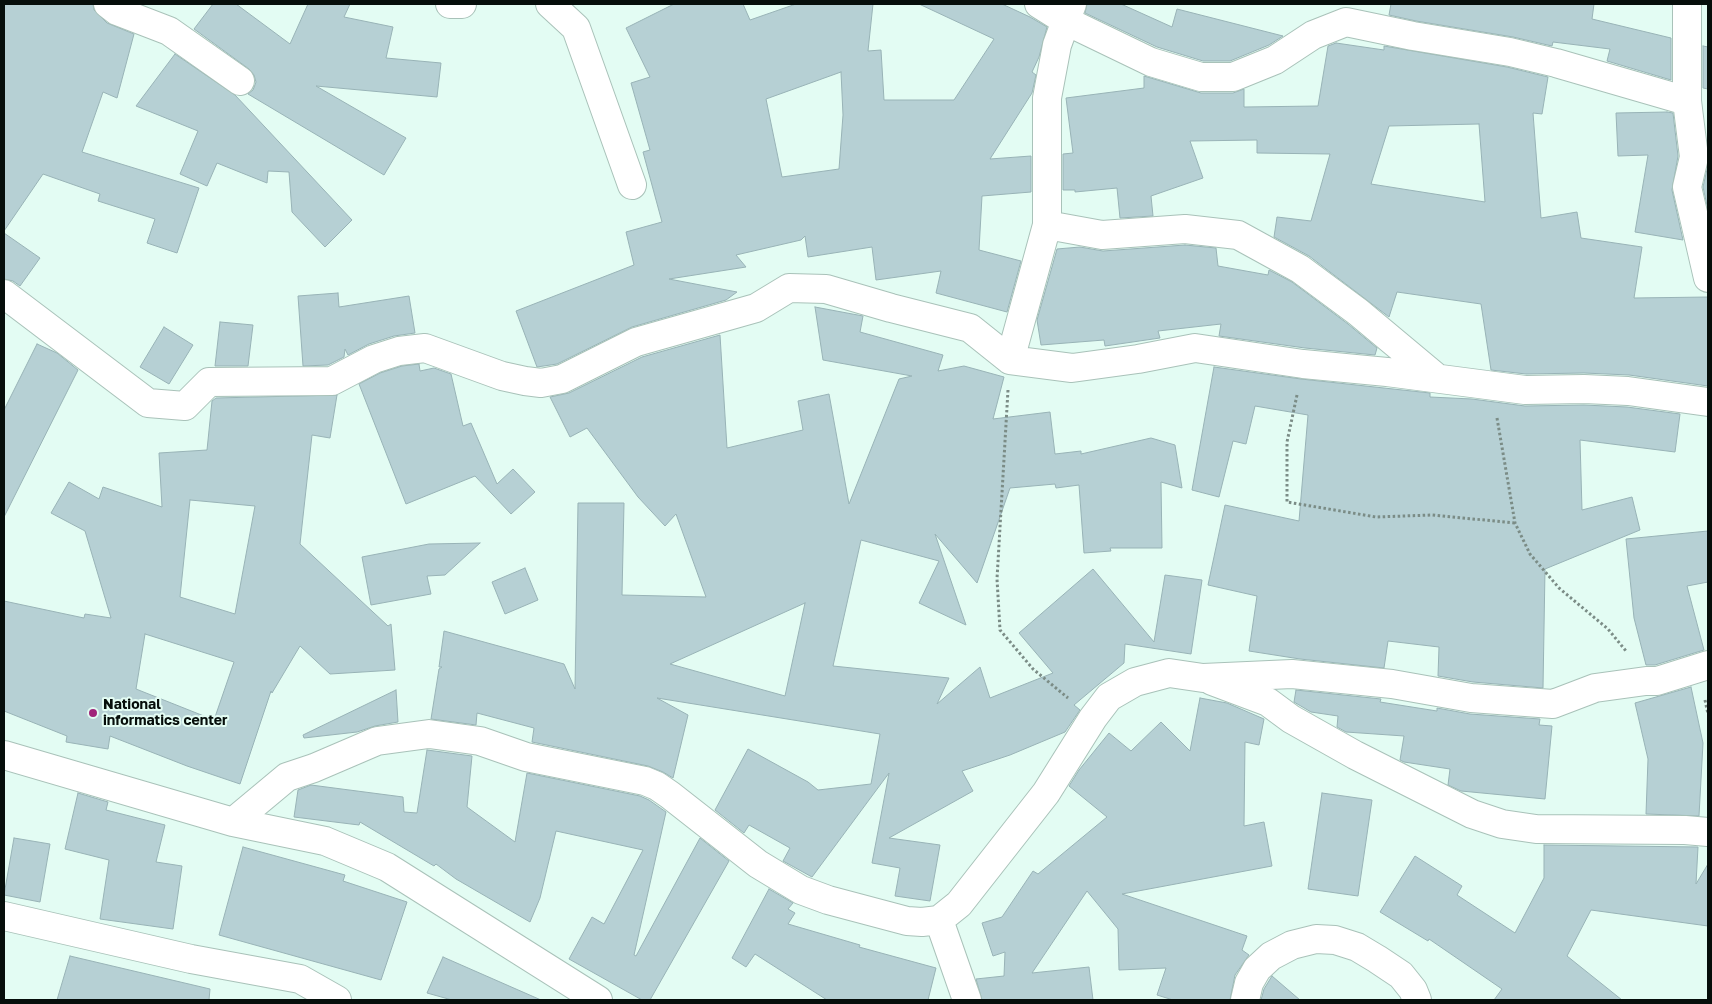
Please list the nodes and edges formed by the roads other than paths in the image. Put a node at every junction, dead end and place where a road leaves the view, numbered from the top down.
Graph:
1 (108, 4) edge
2 (450, 4) edge
3 (462, 4) edge
4 (550, 4) edge
5 (1039, 4) edge
6 (1687, 4) edge
7 (1069, 12) edge
8 (240, 81) dead end
9 (1687, 101) junction
10 (632, 185) dead end
11 (1047, 225) junction
12 (1708, 278) edge
13 (4, 294) edge
14 (1010, 360) junction
15 (1437, 378) junction
16 (1708, 402) edge
17 (1708, 665) edge
18 (1204, 678) junction
19 (4, 755) edge
20 (233, 822) junction
21 (1708, 832) edge
22 (4, 916) edge
23 (939, 920) junction
24 (1418, 997) edge
25 (337, 1000) edge
26 (598, 1000) edge
27 (967, 1000) edge
28 (1245, 1000) edge

1 - 8 street
2 - 3 street
4 - 10 street
5 - 7 street
6 - 9 street
7 - 9 street
7 - 11 street
9 - 12 street
11 - 14 street
11 - 15 street
13 - 14 street
14 - 15 street
15 - 16 street
17 - 18 street
18 - 21 street
18 - 23 street
19 - 20 street
20 - 23 street
20 - 26 street
22 - 25 street
23 - 27 street
24 - 28 street

